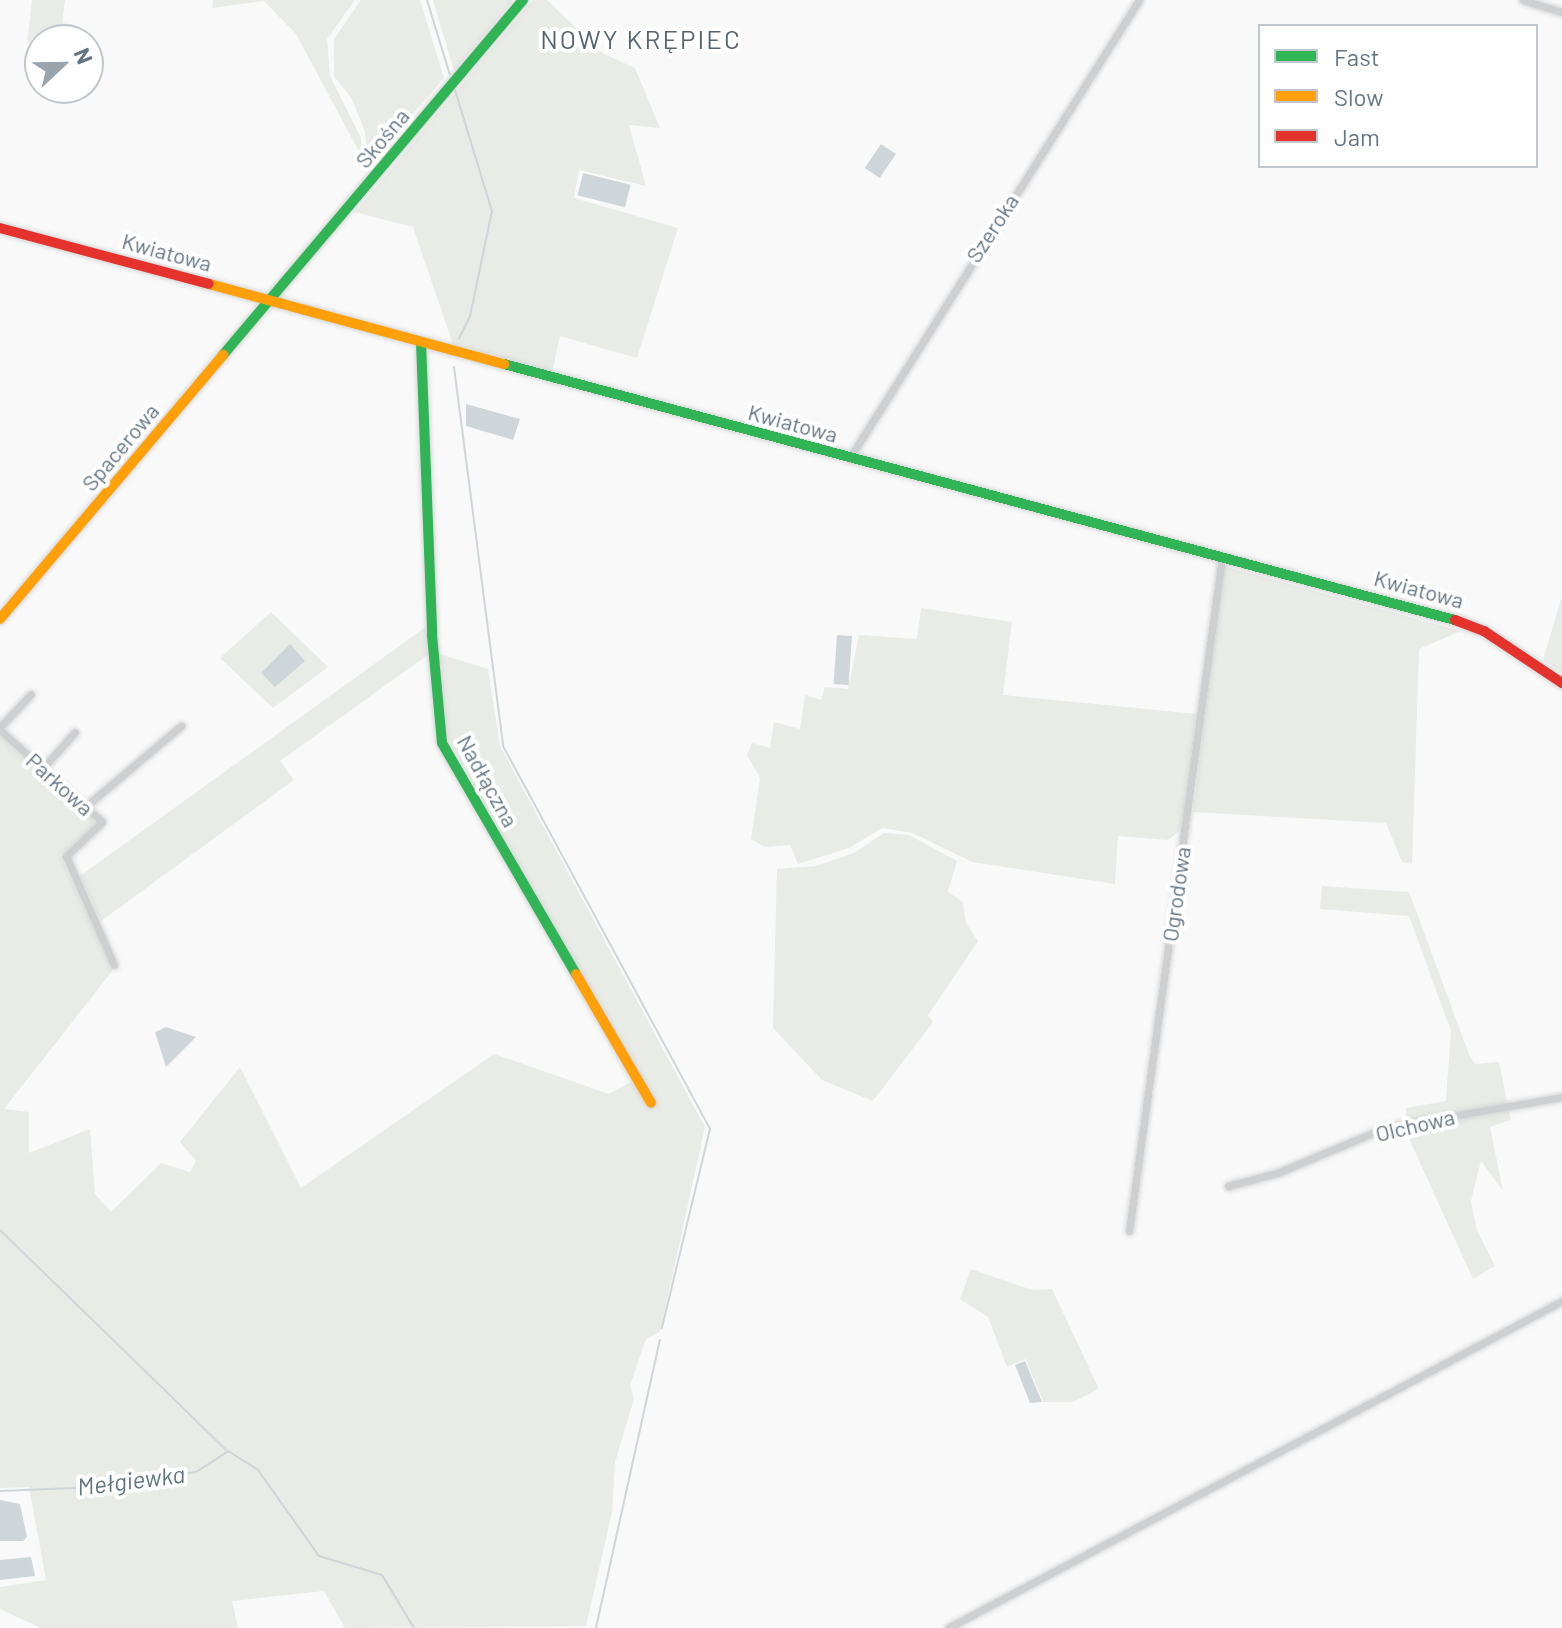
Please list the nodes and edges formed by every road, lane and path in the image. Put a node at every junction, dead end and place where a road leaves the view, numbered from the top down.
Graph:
1 (523, 0) edge
2 (1139, 0) edge
3 (1523, 0) edge
4 (1562, 12) edge
5 (0, 228) edge
6 (271, 301) junction
7 (421, 342) junction
8 (849, 459) junction
9 (1222, 557) junction
10 (0, 619) edge
11 (1562, 683) edge
12 (31, 694) dead end
13 (181, 726) dead end
14 (0, 729) edge
15 (75, 732) dead end
16 (43, 768) junction
17 (85, 807) junction
18 (114, 965) dead end
19 (1562, 1097) edge
20 (651, 1103) dead end
21 (1228, 1186) dead end
22 (1129, 1231) dead end
23 (1562, 1301) edge
24 (948, 1628) edge

1 - 6 street, Skośna
2 - 8 street, Szeroka
3 - 4 street
5 - 6 street, Kwiatowa
6 - 7 street, Kwiatowa
6 - 10 street, Spacerowa
7 - 8 street, Kwiatowa
7 - 20 street, Nadłączna
8 - 9 street, Kwiatowa
9 - 11 street, Kwiatowa
9 - 22 street, Ogrodowa
12 - 14 street
13 - 17 street
14 - 16 street, Parkowa
15 - 16 street
16 - 17 street, Parkowa
17 - 18 street, Parkowa
19 - 21 street, Olchowa
23 - 24 street

